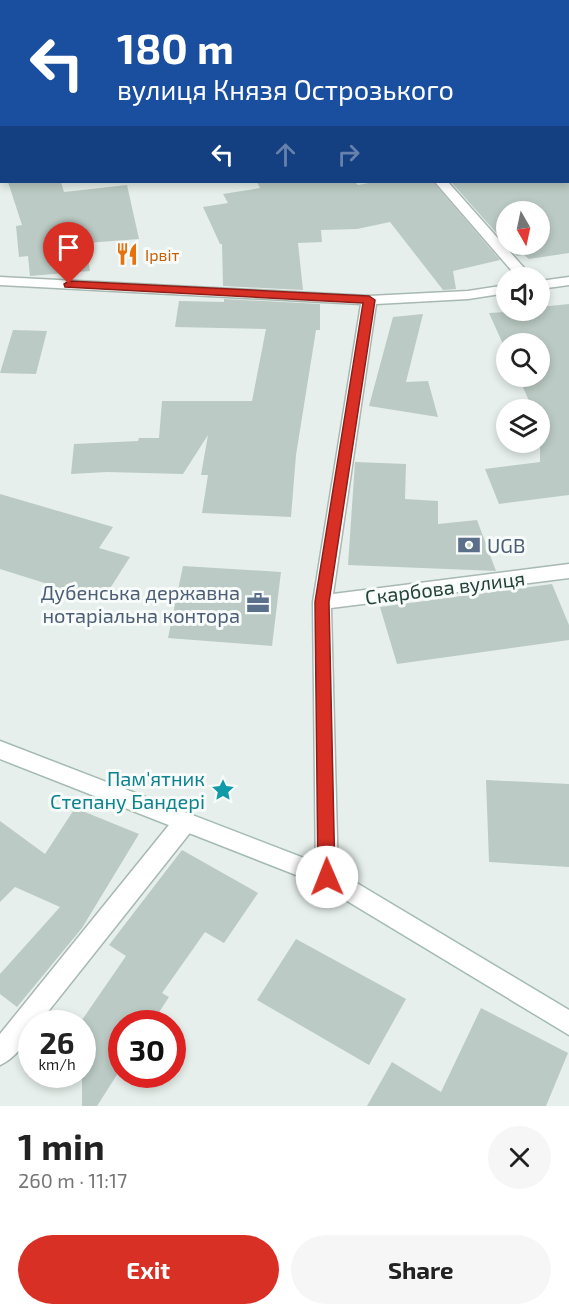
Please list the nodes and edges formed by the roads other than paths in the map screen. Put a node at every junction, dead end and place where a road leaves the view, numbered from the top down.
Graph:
1 (442, 183) edge
2 (516, 267) edge
3 (0, 281) edge
4 (569, 281) edge
5 (550, 284) edge
6 (496, 291) edge
7 (369, 300) junction
8 (569, 571) edge
9 (322, 602) junction
10 (0, 750) edge
11 (185, 822) junction
12 (327, 877) junction
13 (569, 1023) edge
14 (0, 1053) edge

1 - 2 street
3 - 7 street
4 - 5 street
6 - 7 street
7 - 9 street
8 - 9 street, Скарбова вулиця
9 - 12 street
10 - 11 street
11 - 12 street
11 - 14 street
12 - 13 street

